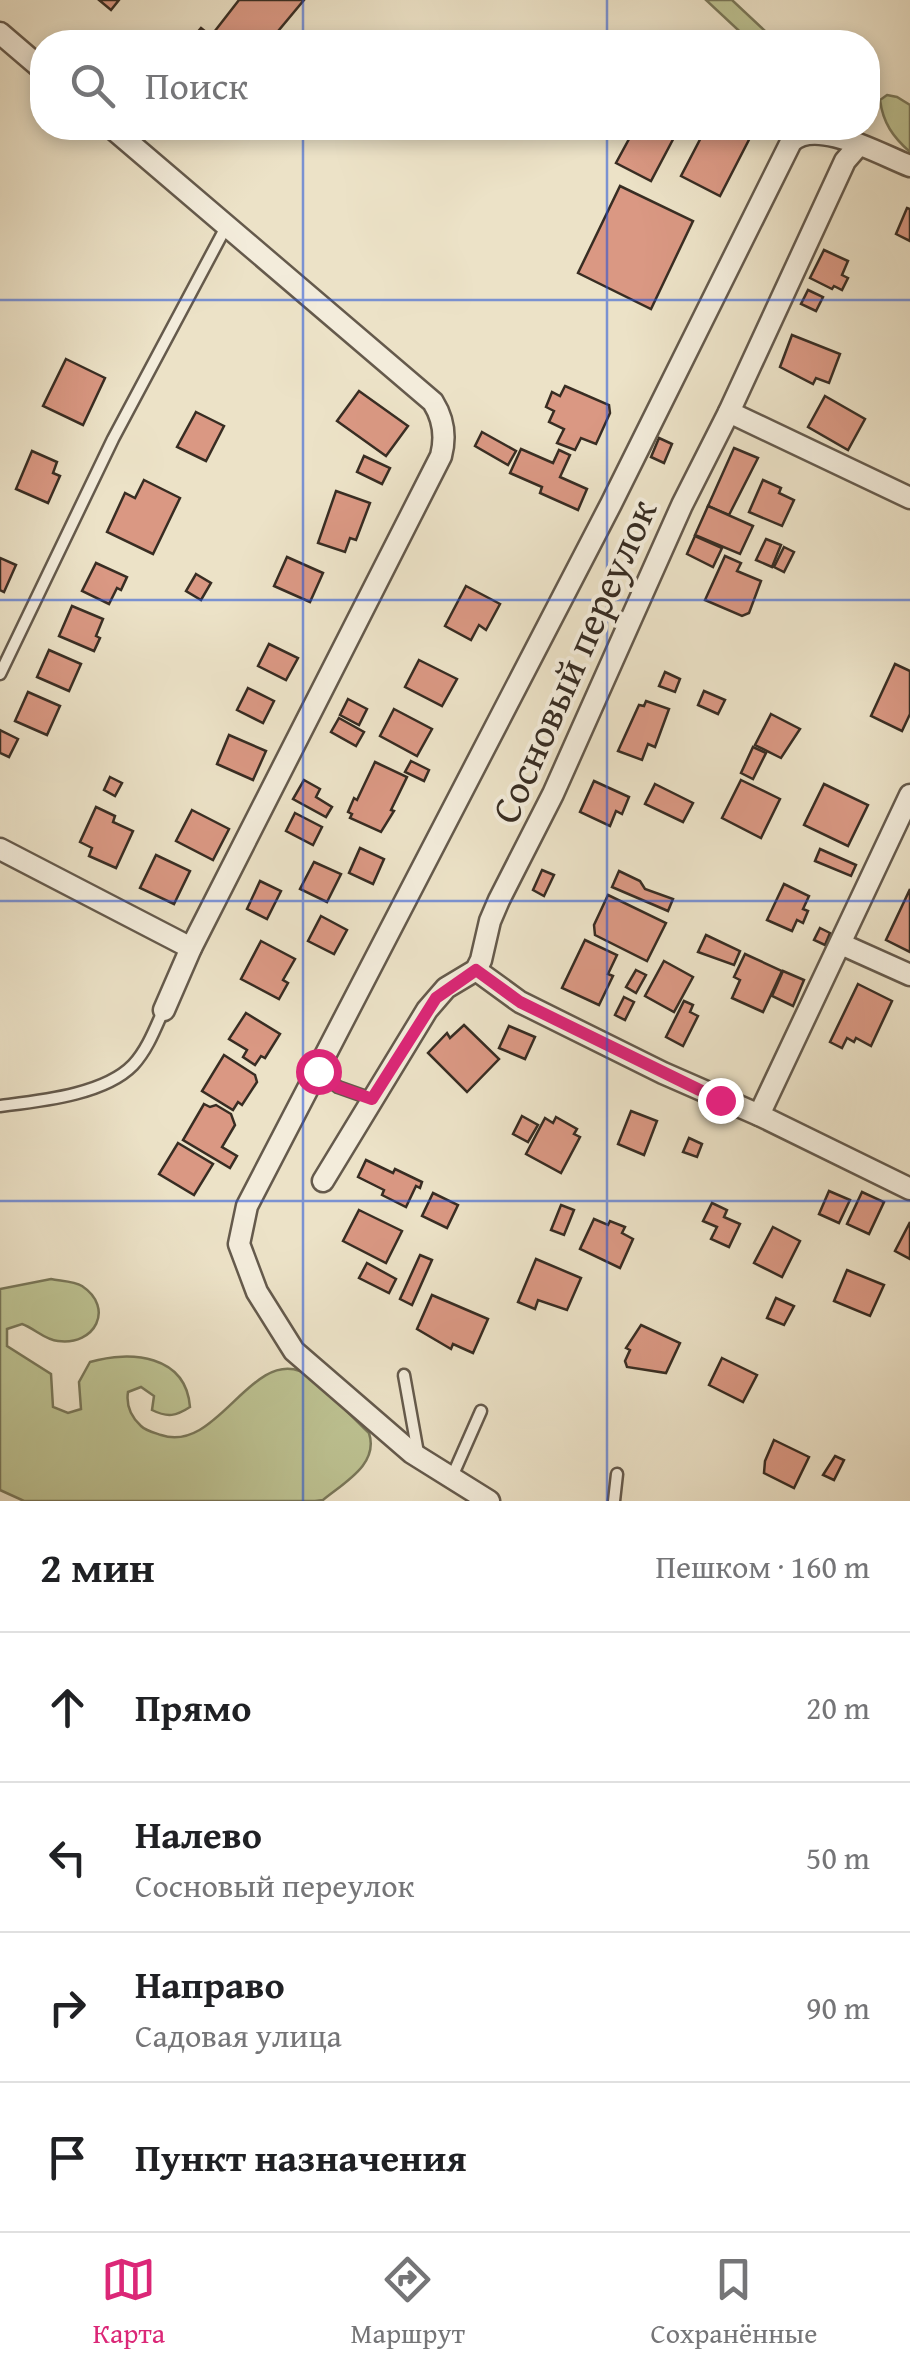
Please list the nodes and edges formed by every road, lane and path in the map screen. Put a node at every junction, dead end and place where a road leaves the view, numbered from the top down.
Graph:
1 (0, 33) edge
2 (30, 59) edge
3 (126, 140) edge
4 (793, 140) edge
5 (842, 140) edge
6 (858, 146) junction
7 (910, 166) edge
8 (226, 225) junction
9 (730, 412) junction
10 (910, 498) edge
11 (0, 674) edge
12 (910, 795) edge
13 (0, 849) edge
14 (841, 944) junction
15 (191, 948) junction
16 (476, 970) junction
17 (910, 975) edge
18 (164, 1010) joint
19 (318, 1071) junction
20 (372, 1099) junction
21 (0, 1106) edge
22 (759, 1115) junction
23 (323, 1182) dead end
24 (910, 1189) edge
25 (404, 1375) dead end
26 (482, 1411) dead end
27 (418, 1457) junction
28 (617, 1474) dead end
29 (451, 1479) junction
30 (490, 1501) edge
31 (614, 1501) edge

1 - 2 street
3 - 8 street
4 - 19 street
5 - 6 street
6 - 7 street
6 - 9 street, Сосновый переулок
8 - 11 lane
8 - 15 street
9 - 10 street
9 - 16 street, Сосновый переулок
12 - 14 street
13 - 15 street
14 - 17 street
14 - 22 street
15 - 18 street
16 - 20 street
16 - 22 street
18 - 21 lane
19 - 20 lane
19 - 27 street
20 - 23 street
22 - 24 street
25 - 27 lane
26 - 29 lane
27 - 29 street
28 - 31 lane
29 - 30 street

